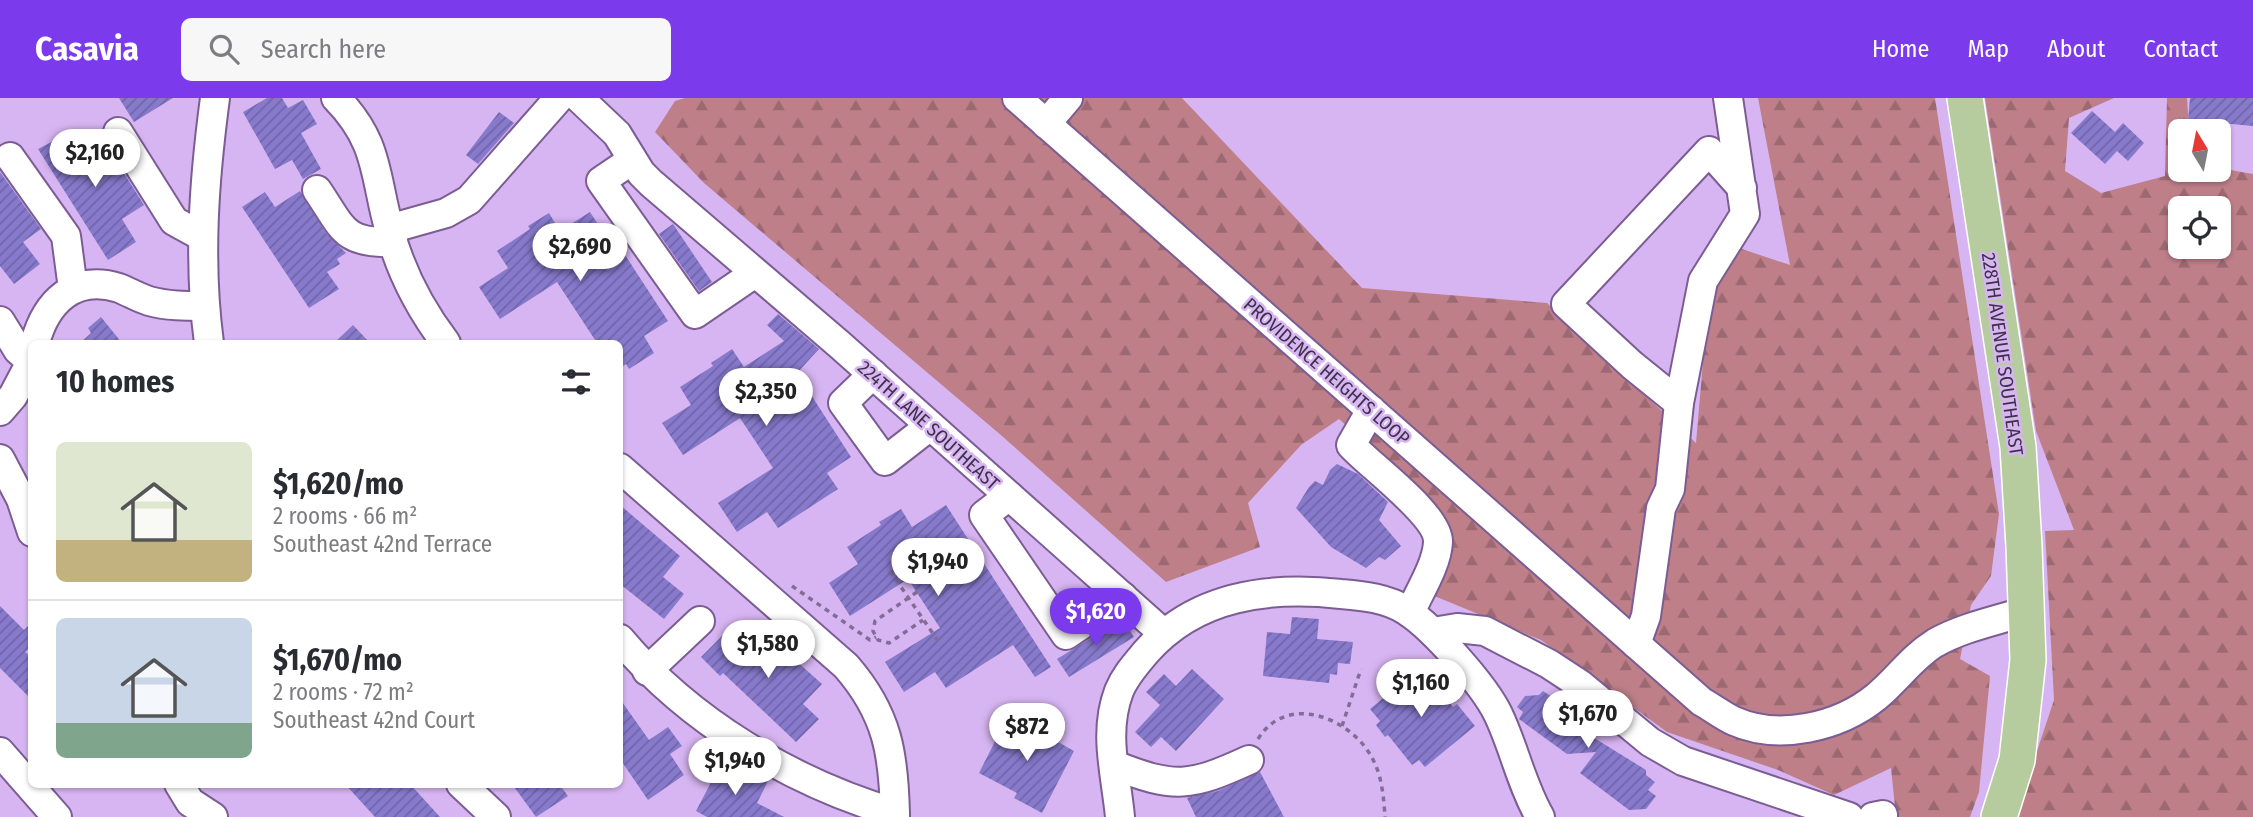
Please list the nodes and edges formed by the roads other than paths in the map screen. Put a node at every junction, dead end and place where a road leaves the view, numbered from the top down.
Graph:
1 (215, 98) edge
2 (336, 98) edge
3 (579, 98) edge
4 (1017, 98) edge
5 (1068, 98) edge
6 (1728, 98) edge
7 (1965, 98) edge
8 (546, 103) edge
9 (1046, 124) junction
10 (118, 132) dead end
11 (10, 157) dead end
12 (632, 160) junction
13 (317, 190) dead end
14 (1743, 201) junction
15 (391, 235) junction
16 (203, 237) junction
17 (755, 273) junction
18 (73, 289) junction
19 (204, 306) junction
20 (0, 321) edge
21 (36, 340) edge
22 (209, 340) edge
23 (444, 340) edge
24 (28, 358) edge
25 (28, 367) edge
26 (873, 374) junction
27 (1679, 403) junction
28 (1371, 410) junction
29 (0, 411) edge
30 (930, 426) junction
31 (0, 459) edge
32 (623, 471) edge
33 (1009, 496) junction
34 (28, 520) edge
35 (1123, 597) junction
36 (2026, 611) junction
37 (1410, 613) junction
38 (700, 621) dead end
39 (1433, 632) junction
40 (1163, 633) junction
41 (623, 643) edge
42 (1636, 643) junction
43 (647, 671) junction
44 (0, 752) edge
45 (1249, 760) road end
46 (1114, 765) junction
47 (28, 784) edge
48 (32, 788) edge
49 (181, 788) edge
50 (465, 788) edge
51 (209, 815) edge
52 (895, 815) edge
53 (57, 817) edge
54 (496, 817) edge
55 (1120, 817) edge
56 (1539, 817) edge
57 (1849, 817) edge
58 (1999, 817) edge

1 - 16 street
2 - 15 street
3 - 12 street, 224TH LANE SOUTHEAST
4 - 9 street, PROVIDENCE HEIGHTS LOOP
5 - 9 street
6 - 14 street
7 - 36 main road, 228TH AVENUE SOUTHEAST
8 - 15 street
9 - 28 street, PROVIDENCE HEIGHTS LOOP
10 - 16 street
11 - 18 street
12 - 17 street, 224TH LANE SOUTHEAST
12 - 17 street
13 - 15 street
14 - 27 street
14 - 27 street
15 - 23 street
16 - 19 street
17 - 26 street, 224TH LANE SOUTHEAST
18 - 19 street
18 - 21 street
19 - 22 street
20 - 24 street
25 - 29 street
26 - 30 street, 224TH LANE SOUTHEAST
26 - 30 street
27 - 42 street
28 - 37 street
28 - 42 street, PROVIDENCE HEIGHTS LOOP
30 - 33 street, 224TH LANE SOUTHEAST
31 - 34 street
32 - 52 street
33 - 35 street, 224TH LANE SOUTHEAST
33 - 35 street
35 - 40 street, 224TH LANE SOUTHEAST
36 - 42 street, PROVIDENCE HEIGHTS LOOP
36 - 58 main road, 228TH AVENUE SOUTHEAST
37 - 39 street
37 - 40 street
38 - 43 street
39 - 56 street
39 - 57 street
40 - 46 street
41 - 43 street
43 - 52 street
44 - 47 street
45 - 46 street
46 - 55 street
48 - 53 street
49 - 51 street
50 - 54 street

